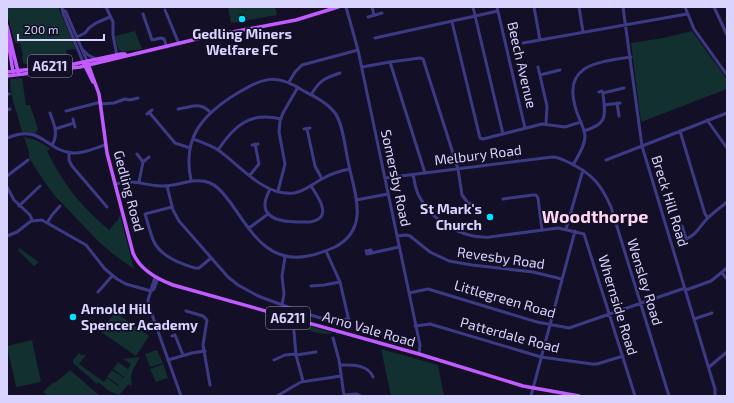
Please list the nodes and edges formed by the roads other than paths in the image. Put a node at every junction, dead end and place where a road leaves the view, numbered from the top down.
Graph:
1 (106, 7) edge
2 (338, 7) edge
3 (346, 7) edge
4 (372, 7) edge
5 (472, 7) edge
6 (497, 7) edge
7 (534, 7) edge
8 (579, 7) edge
9 (623, 7) edge
10 (685, 7) edge
11 (714, 7) edge
12 (62, 8) edge
13 (165, 10) dead end
14 (498, 11) junction
15 (382, 12) dead end
16 (143, 14) dead end
17 (688, 14) junction
18 (374, 15) junction
19 (110, 17) junction
20 (368, 17) dead end
21 (475, 17) junction
22 (452, 22) junction
23 (626, 24) junction
24 (7, 26) edge
25 (583, 32) junction
26 (7, 34) edge
27 (727, 35) edge
28 (77, 38) junction
29 (375, 38) dead end
30 (152, 40) junction
31 (540, 40) junction
32 (523, 43) dead end
33 (179, 44) junction
34 (81, 47) junction
35 (167, 47) junction
36 (155, 49) junction
37 (358, 50) junction
38 (117, 56) junction
39 (630, 57) junction
40 (97, 59) junction
41 (390, 62) junction
42 (86, 64) junction
43 (362, 67) junction
44 (538, 67) dead end
45 (560, 70) dead end
46 (7, 72) edge
47 (16, 73) junction
48 (340, 73) dead end
49 (540, 75) junction
50 (727, 75) edge
51 (7, 76) edge
52 (289, 82) junction
53 (298, 87) junction
54 (624, 88) dead end
55 (311, 95) junction
56 (138, 98) dead end
57 (101, 103) junction
58 (604, 105) junction
59 (179, 108) dead end
60 (66, 111) dead end
61 (149, 112) dead end
62 (211, 113) junction
63 (727, 113) edge
64 (50, 115) dead end
65 (619, 116) dead end
66 (281, 119) junction
67 (708, 120) junction
68 (580, 122) junction
69 (74, 123) dead end
70 (546, 124) junction
71 (55, 128) junction
72 (525, 128) junction
73 (307, 129) dead end
74 (584, 131) junction
75 (680, 131) junction
76 (503, 134) junction
77 (7, 138) edge
78 (193, 139) junction
79 (255, 144) dead end
80 (52, 145) junction
81 (106, 145) junction
82 (642, 146) junction
83 (190, 148) junction
84 (727, 148) edge
85 (218, 150) junction
86 (69, 153) junction
87 (137, 154) dead end
88 (148, 157) dead end
89 (606, 160) dead end
90 (26, 161) dead end
91 (143, 162) junction
92 (574, 165) junction
93 (350, 169) junction
94 (458, 169) junction
95 (583, 170) junction
96 (425, 173) junction
97 (414, 174) junction
98 (7, 176) edge
99 (250, 176) junction
100 (385, 178) junction
101 (322, 179) junction
102 (191, 180) junction
103 (139, 182) junction
104 (115, 184) junction
105 (37, 186) dead end
106 (167, 186) junction
107 (311, 186) junction
108 (7, 187) edge
109 (270, 189) junction
110 (278, 191) junction
111 (388, 194) junction
112 (12, 197) junction
113 (503, 199) dead end
114 (7, 200) edge
115 (356, 200) junction
116 (727, 202) edge
117 (473, 204) dead end
118 (19, 206) junction
119 (57, 207) dead end
120 (107, 207) dead end
121 (172, 207) junction
122 (146, 214) junction
123 (268, 214) junction
124 (141, 215) dead end
125 (708, 218) junction
126 (32, 220) junction
127 (47, 223) junction
128 (682, 226) dead end
129 (249, 228) junction
130 (566, 229) junction
131 (542, 230) junction
132 (575, 231) junction
133 (7, 236) edge
134 (397, 236) junction
135 (399, 247) junction
136 (326, 251) junction
137 (372, 253) dead end
138 (285, 257) junction
139 (211, 258) junction
140 (727, 268) edge
141 (722, 273) junction
142 (112, 276) junction
143 (157, 278) junction
144 (562, 279) junction
145 (727, 279) edge
146 (340, 282) junction
147 (312, 285) dead end
148 (99, 289) dead end
149 (685, 289) junction
150 (151, 291) junction
151 (408, 293) junction
152 (640, 303) junction
153 (282, 305) junction
154 (186, 311) dead end
155 (710, 313) dead end
156 (609, 314) junction
157 (694, 319) junction
158 (550, 325) junction
159 (415, 326) junction
160 (294, 331) dead end
161 (172, 336) dead end
162 (333, 341) dead end
163 (205, 351) junction
164 (314, 351) dead end
165 (727, 352) edge
166 (296, 354) junction
167 (419, 354) junction
168 (183, 355) junction
169 (622, 356) junction
170 (541, 357) junction
171 (168, 360) junction
172 (274, 360) dead end
173 (340, 365) junction
174 (709, 367) junction
175 (378, 375) dead end
176 (341, 376) junction
177 (304, 382) junction
178 (210, 385) dead end
179 (533, 389) junction
180 (181, 396) edge
181 (277, 396) edge
182 (344, 396) edge
183 (360, 396) edge
184 (531, 396) edge
185 (576, 396) edge
186 (635, 396) edge
187 (669, 396) edge
188 (715, 396) edge

1 - 19 street
2 - 33 main road
3 - 37 street, Somersby Road
4 - 18 street
5 - 21 street
6 - 14 street, Beech Avenue
7 - 31 street
8 - 25 street
9 - 23 street, Breck Hill Road
10 - 17 street
11 - 27 street
12 - 28 street
12 - 42 street
13 - 33 street
14 - 21 street
14 - 72 street, Beech Avenue
15 - 18 street
16 - 30 street
17 - 23 street
17 - 50 street
18 - 20 street
19 - 28 street
19 - 38 street
21 - 22 street
21 - 76 street
22 - 29 street
22 - 76 street
23 - 25 street
23 - 39 street, Breck Hill Road
24 - 47 main road, A6211
25 - 31 street
26 - 47 main road, A6211
28 - 34 street
30 - 35 street
30 - 36 street
31 - 32 street
33 - 35 main road
34 - 40 street
34 - 42 street
35 - 36 main road
36 - 38 main road
37 - 43 street, Somersby Road
37 - 52 street
38 - 40 main road
38 - 42 main road
39 - 68 street
39 - 82 street, Breck Hill Road
40 - 42 main road
41 - 43 street
41 - 94 street
41 - 96 street
42 - 47 main road, A6211
42 - 57 main road, Gedling Road / A6211
43 - 100 street, Somersby Road
44 - 49 street
45 - 49 street
46 - 47 main road
47 - 51 main road
48 - 55 street
49 - 70 street
52 - 53 street
52 - 62 street
53 - 55 street
53 - 66 street
54 - 58 street
55 - 93 street
56 - 57 street
57 - 60 street
57 - 81 main road, Gedling Road / A6211
58 - 65 street
58 - 74 street
59 - 62 street
61 - 83 street
62 - 78 street
63 - 67 street
64 - 71 street
66 - 85 street
66 - 110 street
67 - 75 street
67 - 84 street
68 - 70 street
68 - 74 street
69 - 71 street
70 - 72 street
71 - 80 street
72 - 76 street
73 - 101 street
74 - 92 street
75 - 82 street
75 - 125 street
77 - 80 street
78 - 83 street
78 - 85 street
79 - 99 street
80 - 86 street
81 - 86 street
81 - 104 main road, Gedling Road / A6211
82 - 89 street
82 - 149 street, Breck Hill Road
83 - 102 street
85 - 99 street
86 - 120 street
87 - 91 street
88 - 91 street
90 - 98 street
91 - 103 street
92 - 94 street, Melbury Road
92 - 95 street, Wensley Road
93 - 101 street
93 - 115 street
94 - 96 street, Melbury Road
94 - 117 street
95 - 130 street
95 - 152 street, Wensley Road
96 - 97 street, Melbury Road
97 - 100 street, Melbury Road
97 - 131 street
99 - 109 street
100 - 111 street, Somersby Road
101 - 107 street
102 - 106 street
102 - 129 street
103 - 104 street
103 - 106 street
104 - 143 main road, Gedling Road / A6211
105 - 118 street
106 - 121 street
107 - 110 street
107 - 123 street
108 - 112 street
109 - 110 street
109 - 123 street
111 - 115 street
111 - 134 street, Somersby Road
112 - 114 street
112 - 118 street
113 - 131 street
115 - 136 street
116 - 125 street
118 - 126 street
119 - 127 street
121 - 122 street
121 - 139 street
122 - 124 street
122 - 139 street
123 - 129 street
125 - 128 street
126 - 127 street
126 - 133 street
127 - 142 street
129 - 138 street
130 - 131 street
130 - 132 street
132 - 144 street
132 - 156 street, Whernside Road
134 - 135 street, Somersby Road
134 - 144 street, Revesby Road
135 - 137 street
135 - 151 street, Somersby Road
136 - 138 street
136 - 146 street
138 - 153 street
139 - 153 street
140 - 141 street, Littlegreen Road
141 - 145 street
141 - 149 street, Littlegreen Road
142 - 148 street
142 - 150 street
143 - 150 street
143 - 167 main road, Arno Vale Road / A6211
144 - 158 street
146 - 147 street
146 - 153 street
149 - 152 street, Littlegreen Road
149 - 157 street, Breck Hill Road
150 - 171 street
151 - 158 street, Littlegreen Road
151 - 159 street, Somersby Road
152 - 156 street, Littlegreen Road
152 - 187 street, Wensley Road
154 - 163 street
155 - 157 street
156 - 158 street, Littlegreen Road
156 - 169 street, Whernside Road
157 - 174 street, Breck Hill Road
158 - 170 street
159 - 167 street, Somersby Road
159 - 170 street, Patterdale Road
160 - 166 street
161 - 168 street
162 - 173 street
163 - 168 street
163 - 178 street
164 - 166 street
165 - 174 street
166 - 172 street
166 - 177 street
167 - 179 main road, Arno Vale Road / A6211
168 - 171 street
169 - 170 street, Patterdale Road
169 - 186 street, Whernside Road
170 - 179 street
171 - 180 street
173 - 175 street
173 - 176 street
174 - 188 street, Breck Hill Road
176 - 177 street
176 - 182 street
177 - 181 street
179 - 184 street
179 - 185 main road, Arno Vale Road / A6211
182 - 183 street

